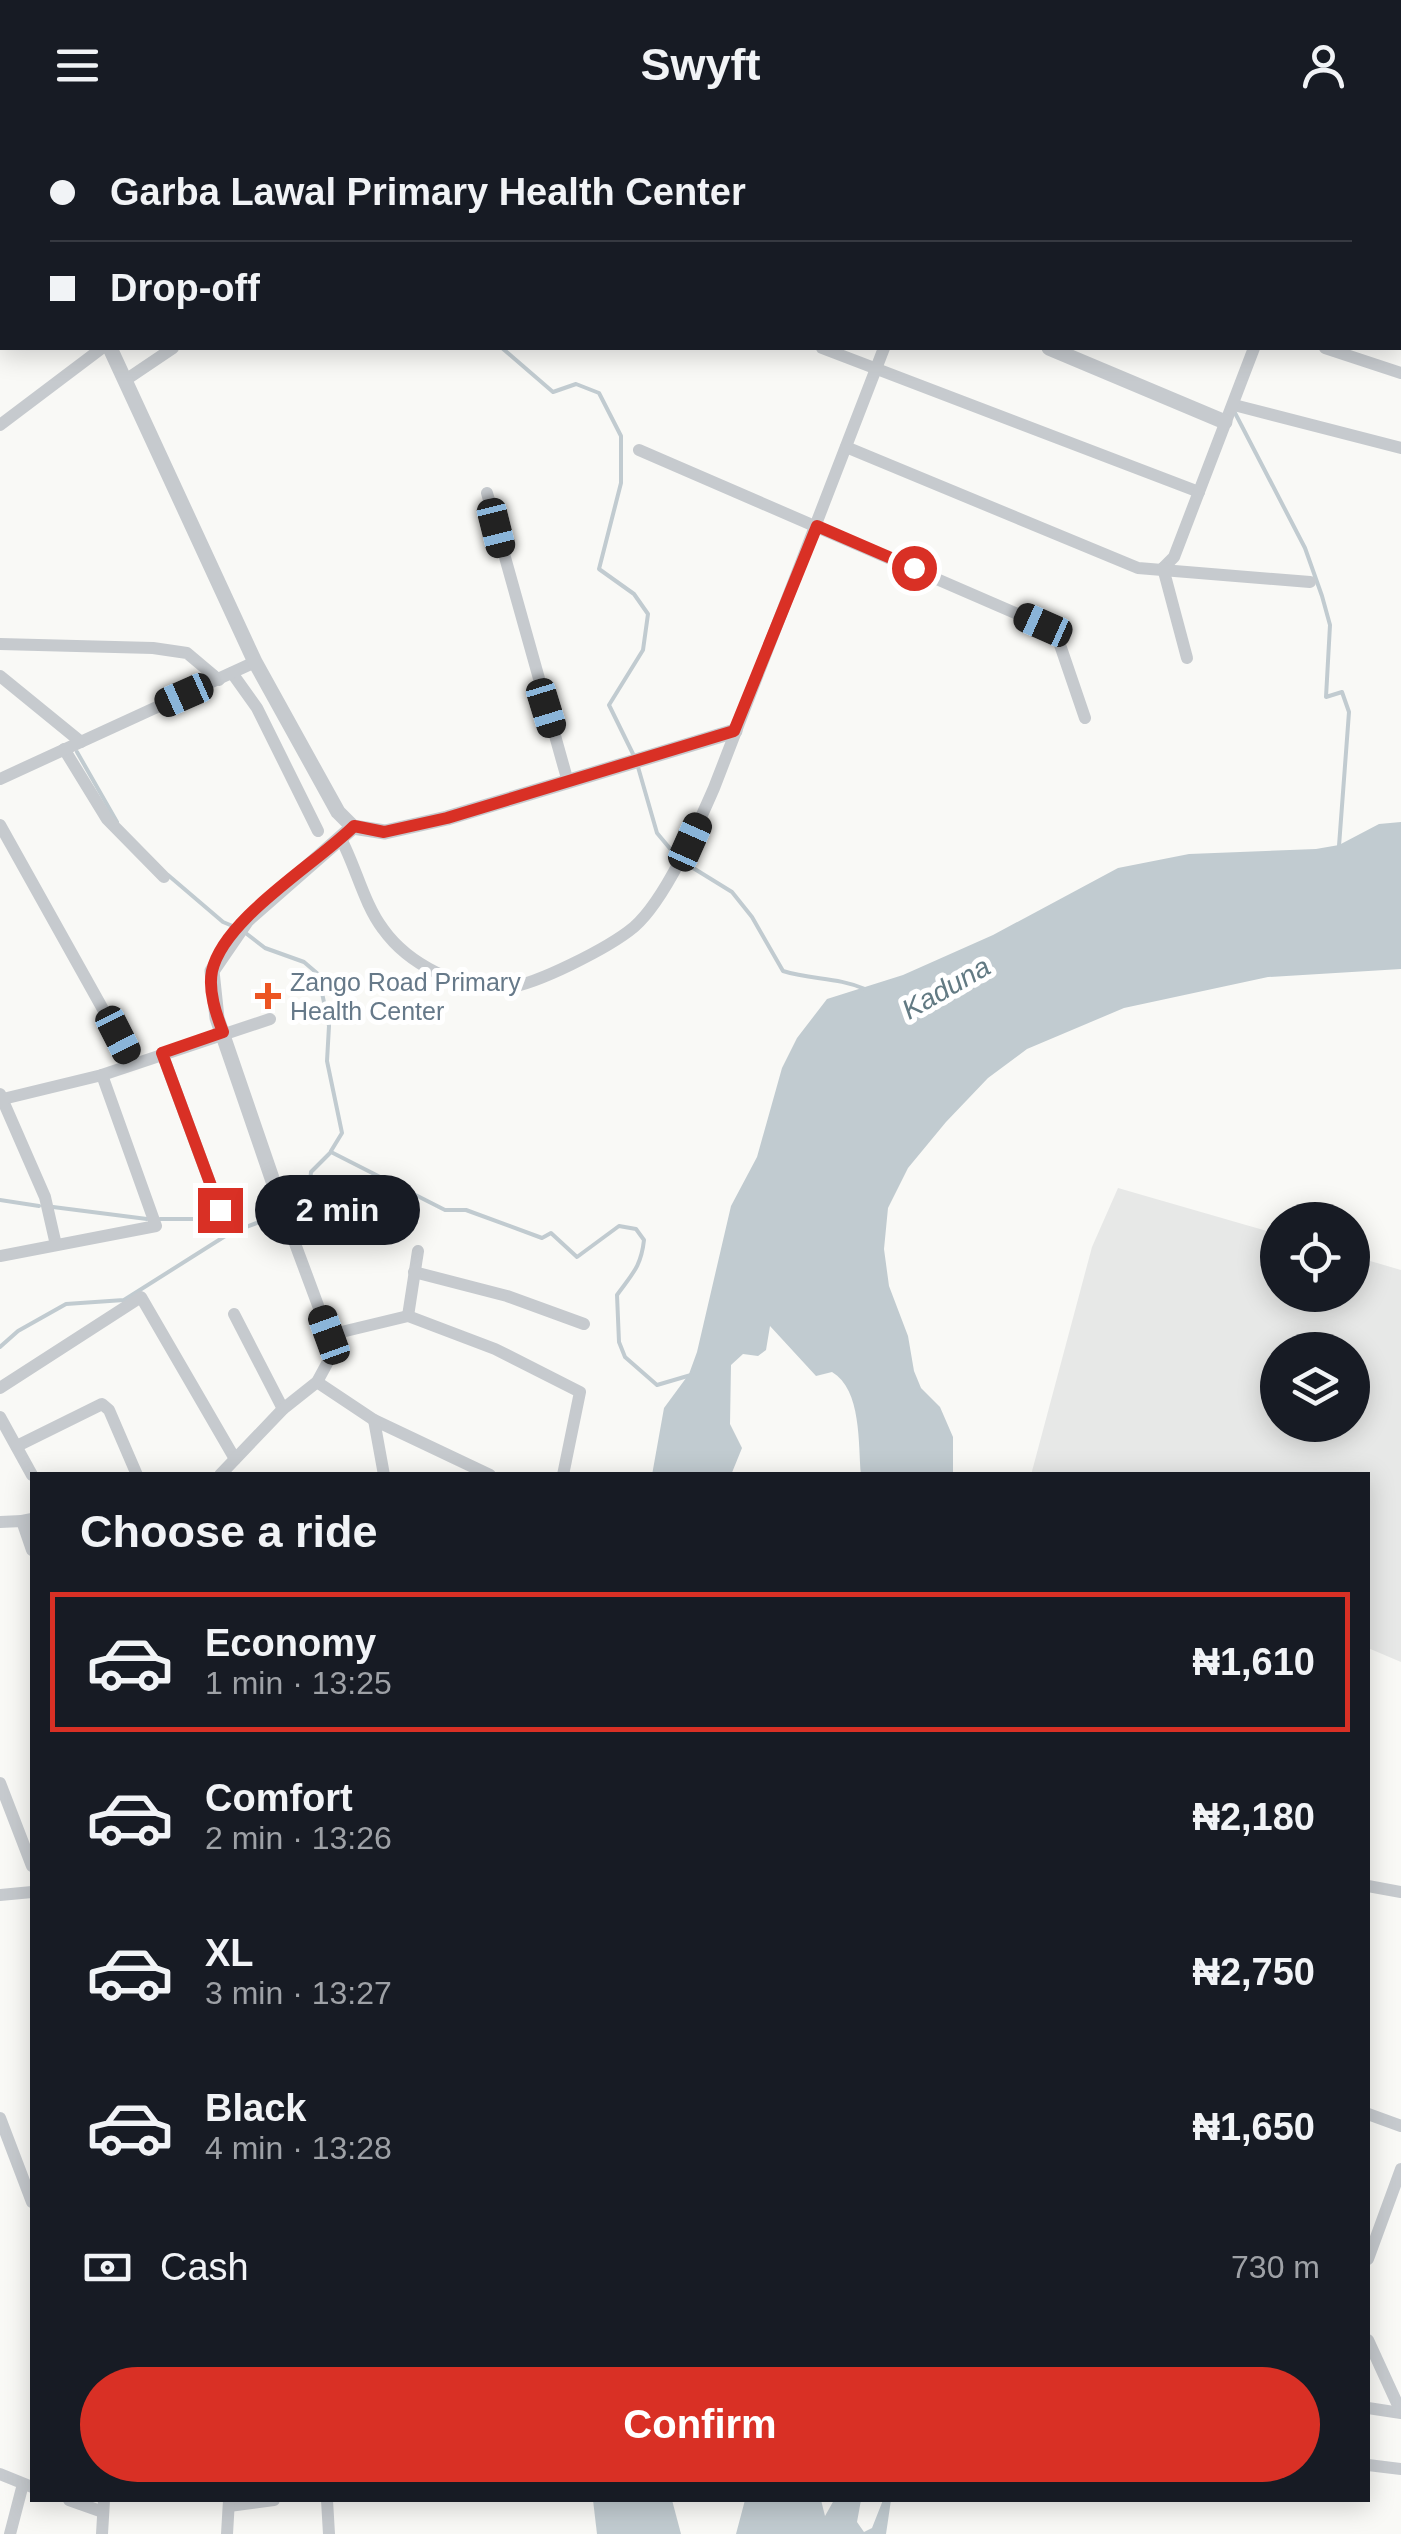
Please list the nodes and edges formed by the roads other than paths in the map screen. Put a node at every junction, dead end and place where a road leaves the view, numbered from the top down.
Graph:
1 (103, 350) edge
2 (107, 350) edge
3 (170, 350) edge
4 (827, 350) edge
5 (883, 350) edge
6 (1253, 350) edge
7 (1332, 350) edge
8 (1068, 351) edge
9 (875, 370) junction
10 (1401, 373) edge
11 (127, 379) junction
12 (1234, 405) junction
13 (1225, 422) junction
14 (0, 426) edge
15 (846, 447) junction
16 (1401, 448) edge
17 (640, 450) dead end
18 (1199, 492) junction
19 (488, 493) dead end
20 (817, 526) junction
21 (1163, 568) junction
22 (1310, 582) dead end
23 (0, 644) edge
24 (1187, 658) dead end
25 (255, 662) junction
26 (0, 676) edge
27 (226, 676) junction
28 (1085, 718) dead end
29 (734, 731) junction
30 (81, 742) junction
31 (64, 749) junction
32 (0, 779) edge
33 (568, 782) junction
34 (0, 825) edge
35 (354, 826) junction
36 (318, 831) dead end
37 (340, 839) junction
38 (164, 877) dead end
39 (270, 1020) dead end
40 (223, 1032) junction
41 (162, 1053) junction
42 (133, 1063) junction
43 (102, 1075) junction
44 (2, 1096) edge
45 (220, 1210) dead end
46 (287, 1222) joint
47 (56, 1246) junction
48 (418, 1251) dead end
49 (0, 1256) edge
50 (414, 1272) junction
51 (234, 1314) dead end
52 (408, 1316) junction
53 (584, 1324) dead end
54 (329, 1335) junction
55 (317, 1382) junction
56 (0, 1388) edge
57 (282, 1409) junction
58 (0, 1417) edge
59 (374, 1420) junction
60 (4, 1432) edge
61 (18, 1446) junction
62 (235, 1459) junction
63 (31, 1472) edge
64 (136, 1472) edge
65 (223, 1472) edge
66 (383, 1472) edge
67 (484, 1472) edge
68 (564, 1472) edge
69 (27, 1520) edge
70 (0, 1522) edge
71 (0, 1783) edge
72 (30, 1861) edge
73 (1370, 1886) edge
74 (30, 1892) edge
75 (1401, 1892) edge
76 (0, 1895) edge
77 (1370, 2115) edge
78 (0, 2118) edge
79 (1401, 2126) edge
80 (1401, 2170) edge
81 (30, 2197) edge
82 (1371, 2242) edge
83 (1372, 2365) edge
84 (1370, 2408) edge
85 (1401, 2413) edge
86 (1370, 2466) edge
87 (1401, 2469) edge
88 (0, 2474) edge
89 (28, 2486) edge
90 (327, 2502) edge
91 (229, 2503) edge
92 (104, 2506) edge
93 (10, 2534) edge
94 (102, 2534) edge
95 (227, 2534) edge
96 (329, 2534) edge

1 - 14 street
2 - 11 street
3 - 11 street
4 - 9 street
5 - 9 street
6 - 12 street
7 - 10 street
8 - 13 street
9 - 15 street
9 - 18 street
11 - 25 street
12 - 13 street
12 - 16 street
13 - 18 street
15 - 20 street
15 - 21 street
17 - 20 street
18 - 21 street
19 - 33 street
20 - 28 street
20 - 29 street
21 - 22 street
21 - 24 street
23 - 27 street
25 - 27 street
25 - 35 street
26 - 30 street
27 - 30 street
27 - 36 street
29 - 33 street
29 - 37 street
30 - 31 street
31 - 32 street
31 - 38 street
33 - 35 street
34 - 42 street
35 - 37 street
37 - 40 street
39 - 40 street
40 - 41 street
40 - 46 street
41 - 42 street
41 - 45 street
42 - 43 street
43 - 44 street
43 - 47 street
44 - 47 street
46 - 54 street
47 - 49 street
48 - 50 street
50 - 52 street
50 - 53 street
51 - 57 street
52 - 54 street
52 - 68 street
54 - 55 street
55 - 57 street
55 - 59 street
56 - 62 street
57 - 62 street
58 - 60 street
59 - 66 street
59 - 67 street
60 - 61 street
61 - 63 street
61 - 64 street
62 - 65 street
69 - 70 street
71 - 72 street
73 - 75 street
74 - 76 street
77 - 79 street
78 - 81 street
80 - 82 street
83 - 85 street
84 - 85 street
86 - 87 street
88 - 89 street
89 - 93 street
90 - 96 street
91 - 95 street
92 - 94 street

